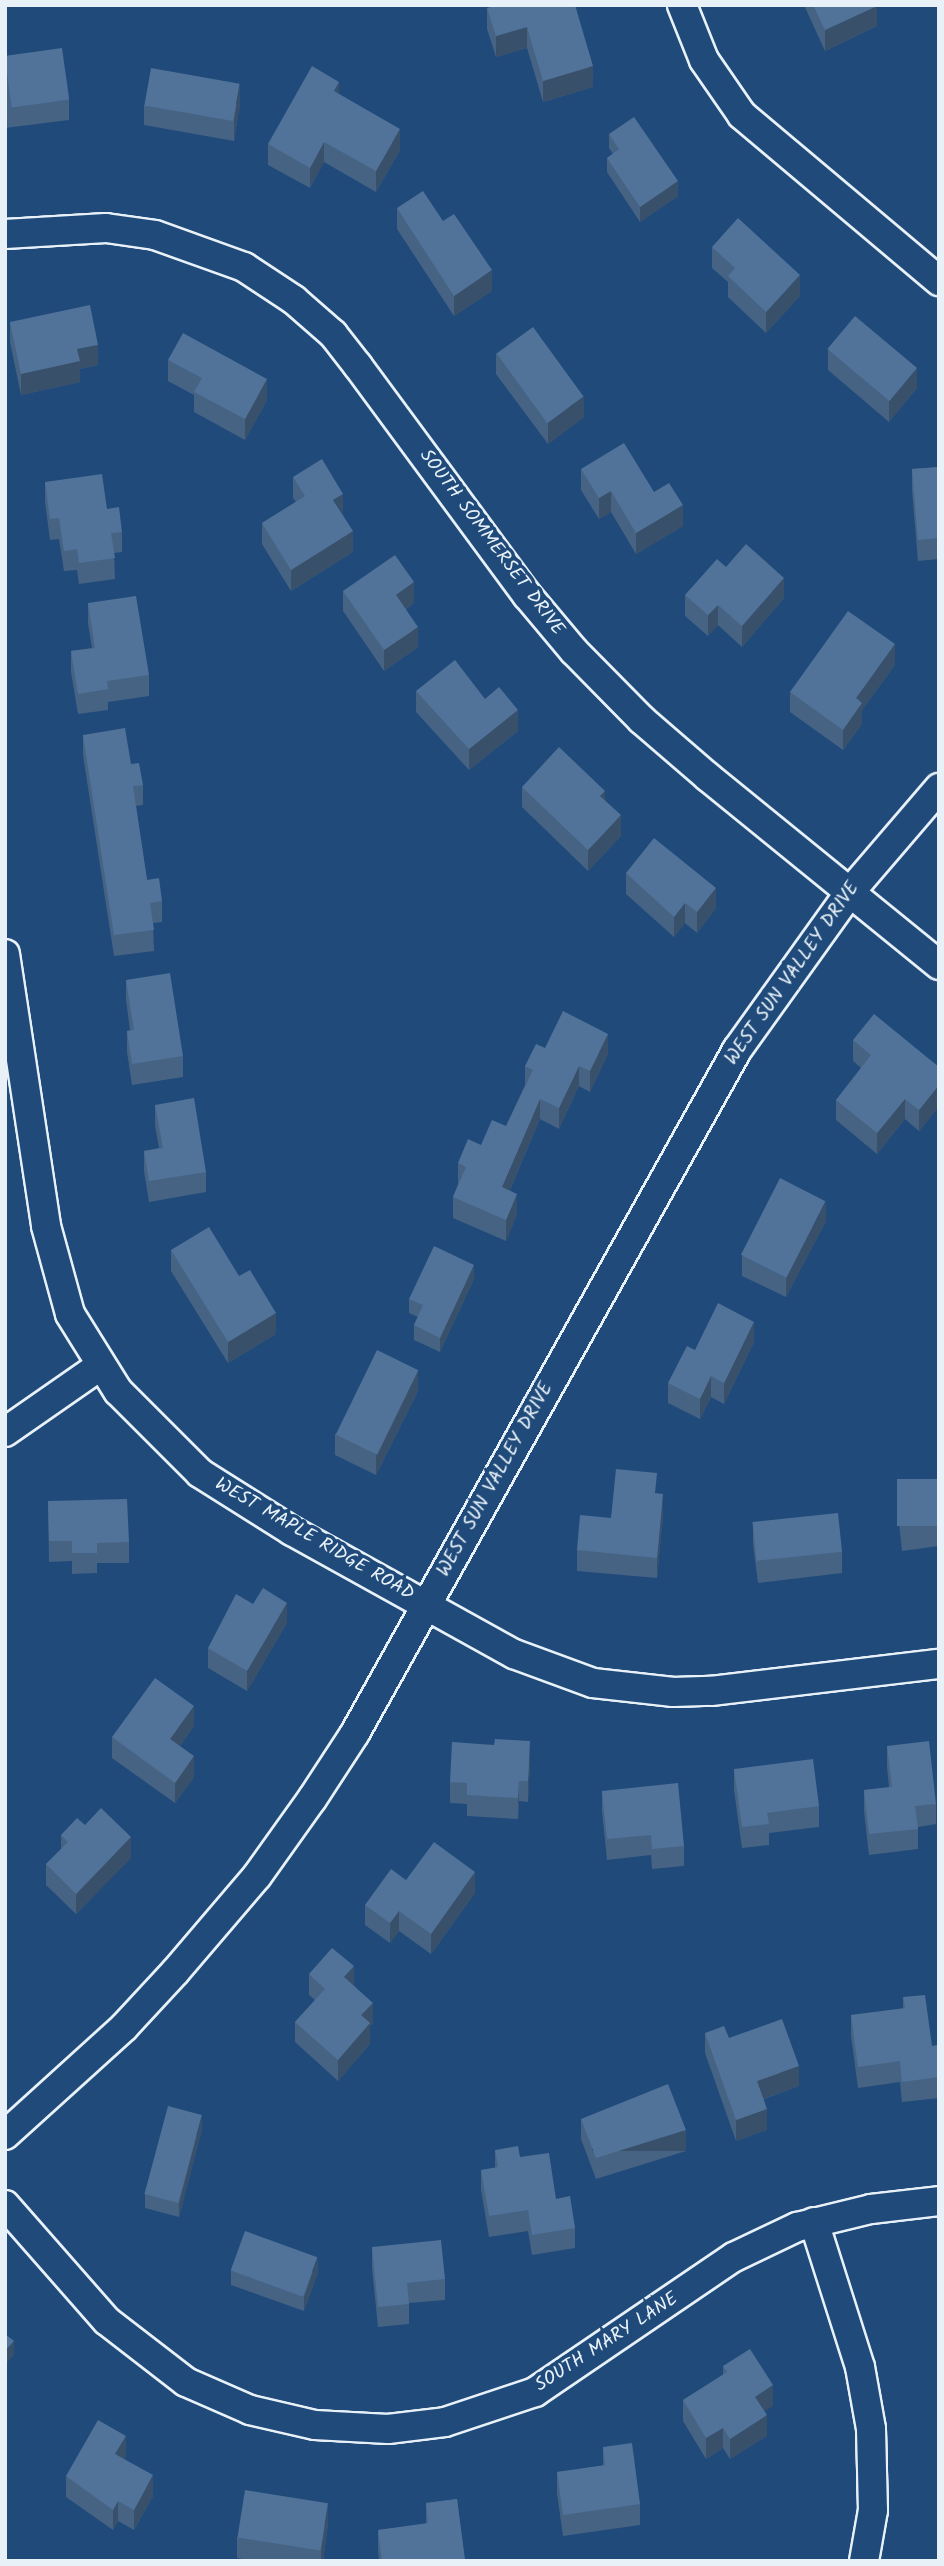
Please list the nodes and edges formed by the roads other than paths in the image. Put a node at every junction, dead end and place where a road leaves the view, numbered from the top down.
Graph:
1 (682, 5) edge
2 (5, 234) edge
3 (939, 281) edge
4 (939, 788) edge
5 (850, 892) junction
6 (5, 954) edge
7 (939, 965) edge
8 (100, 1366) junction
9 (5, 1432) edge
10 (427, 1605) junction
11 (939, 1664) edge
12 (5, 2136) edge
13 (939, 2201) edge
14 (5, 2205) edge
15 (814, 2222) junction
16 (864, 2561) edge

1 - 3 street
2 - 5 street, SOUTH SOMMERSET DRIVE
4 - 5 street, WEST SUN VALLEY DRIVE
5 - 7 street, SOUTH SOMMERSET DRIVE
5 - 10 street, WEST SUN VALLEY DRIVE
6 - 8 street, WEST MAPLE RIDGE ROAD
8 - 9 street
8 - 10 street, WEST MAPLE RIDGE ROAD
10 - 11 street, WEST MAPLE RIDGE ROAD
10 - 12 street, WEST SUN VALLEY DRIVE
13 - 15 street, SOUTH MARY LANE
14 - 15 street, SOUTH MARY LANE
15 - 16 street

